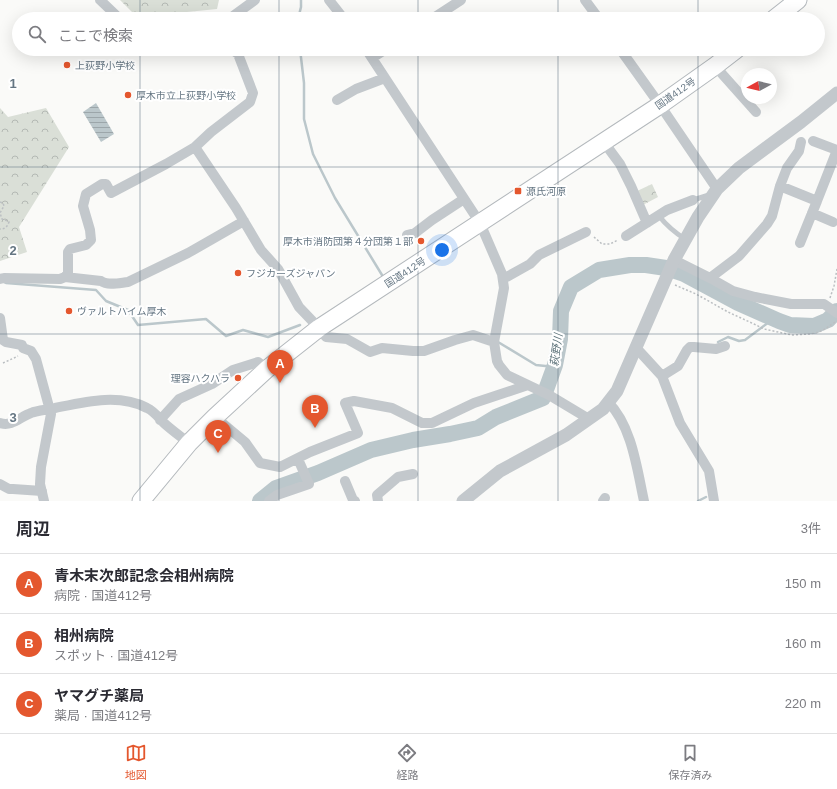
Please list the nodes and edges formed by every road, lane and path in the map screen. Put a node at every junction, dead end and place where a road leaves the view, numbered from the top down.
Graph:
1 (100, 0) edge
2 (255, 0) edge
3 (329, 0) edge
4 (461, 0) edge
5 (585, 0) edge
6 (798, 0) edge
7 (113, 12) edge
8 (239, 12) edge
9 (338, 12) edge
10 (443, 12) edge
11 (594, 12) edge
12 (783, 12) edge
13 (239, 56) edge
14 (375, 56) edge
15 (625, 56) edge
16 (727, 56) edge
17 (372, 58) joint
18 (715, 66) junction
19 (385, 78) junction
20 (837, 93) edge
21 (337, 100) dead end
22 (660, 105) junction
23 (756, 112) dead end
24 (603, 141) junction
25 (813, 141) dead end
26 (801, 142) dead end
27 (195, 146) junction
28 (837, 150) edge
29 (780, 186) junction
30 (716, 191) junction
31 (464, 199) junction
32 (693, 200) joint
33 (817, 201) junction
34 (0, 202) edge
35 (812, 213) junction
36 (659, 216) junction
37 (244, 221) junction
38 (833, 222) dead end
39 (480, 223) junction
40 (647, 223) junction
41 (0, 229) edge
42 (586, 232) joint
43 (407, 235) dead end
44 (626, 236) joint
45 (686, 239) junction
46 (800, 243) dead end
47 (674, 260) junction
48 (837, 269) edge
49 (65, 277) junction
50 (710, 278) junction
51 (0, 279) edge
52 (503, 279) junction
53 (665, 282) junction
54 (824, 304) junction
55 (837, 313) edge
56 (0, 318) edge
57 (837, 321) edge
58 (319, 328) junction
59 (494, 342) junction
60 (724, 346) dead end
61 (0, 347) edge
62 (24, 348) junction
63 (635, 350) junction
64 (17, 356) dead end
65 (3, 363) dead end
66 (267, 369) junction
67 (662, 376) junction
68 (530, 386) junction
69 (608, 402) junction
70 (50, 409) junction
71 (215, 417) junction
72 (589, 419) junction
73 (160, 420) junction
74 (0, 423) edge
75 (190, 443) junction
76 (298, 459) junction
77 (413, 474) dead end
78 (345, 481) dead end
79 (0, 484) edge
80 (43, 496) edge
81 (471, 498) edge
82 (141, 501) edge
83 (269, 501) edge
84 (355, 501) edge
85 (378, 501) edge
86 (644, 501) edge
87 (714, 501) edge

1 - 7 street
2 - 8 street
3 - 9 street
4 - 10 street
5 - 11 street
6 - 12 highway
13 - 27 street
14 - 17 street
15 - 22 street
16 - 18 highway, 国道412号
17 - 19 street
18 - 22 highway, 国道412号
18 - 23 street
19 - 21 street
19 - 31 street
20 - 30 street
22 - 24 highway, 国道412号
22 - 30 street
24 - 39 highway, 国道412号
24 - 40 street
25 - 28 street
26 - 29 street
27 - 37 street
27 - 49 street
28 - 33 street
29 - 33 street
29 - 50 street
30 - 32 lane
30 - 45 street
31 - 39 street
31 - 43 street
32 - 36 street
33 - 35 street
34 - 41 path
35 - 38 street
35 - 46 street
36 - 40 street
36 - 45 lane
37 - 49 street
37 - 58 street
39 - 52 street
39 - 58 highway, 国道412号
40 - 44 street
42 - 44 path
42 - 52 street
45 - 47 street
47 - 50 street
47 - 53 street
48 - 54 path
49 - 51 street
50 - 54 street
52 - 59 street
53 - 57 path
53 - 63 street
54 - 55 street
56 - 62 street
58 - 59 street
58 - 66 highway, 国道412号
59 - 68 street
60 - 67 street
61 - 62 street
62 - 70 street
63 - 67 street
63 - 69 street
64 - 65 path
66 - 71 highway, 国道412号
66 - 73 street
67 - 87 street
68 - 72 street
68 - 76 street
69 - 72 street
69 - 86 street
70 - 73 street
70 - 74 street
70 - 80 street
71 - 75 highway, 国道412号
71 - 76 street
72 - 81 street
73 - 75 street
75 - 82 highway, 国道412号
76 - 83 street
77 - 85 street
78 - 84 street
79 - 80 street

